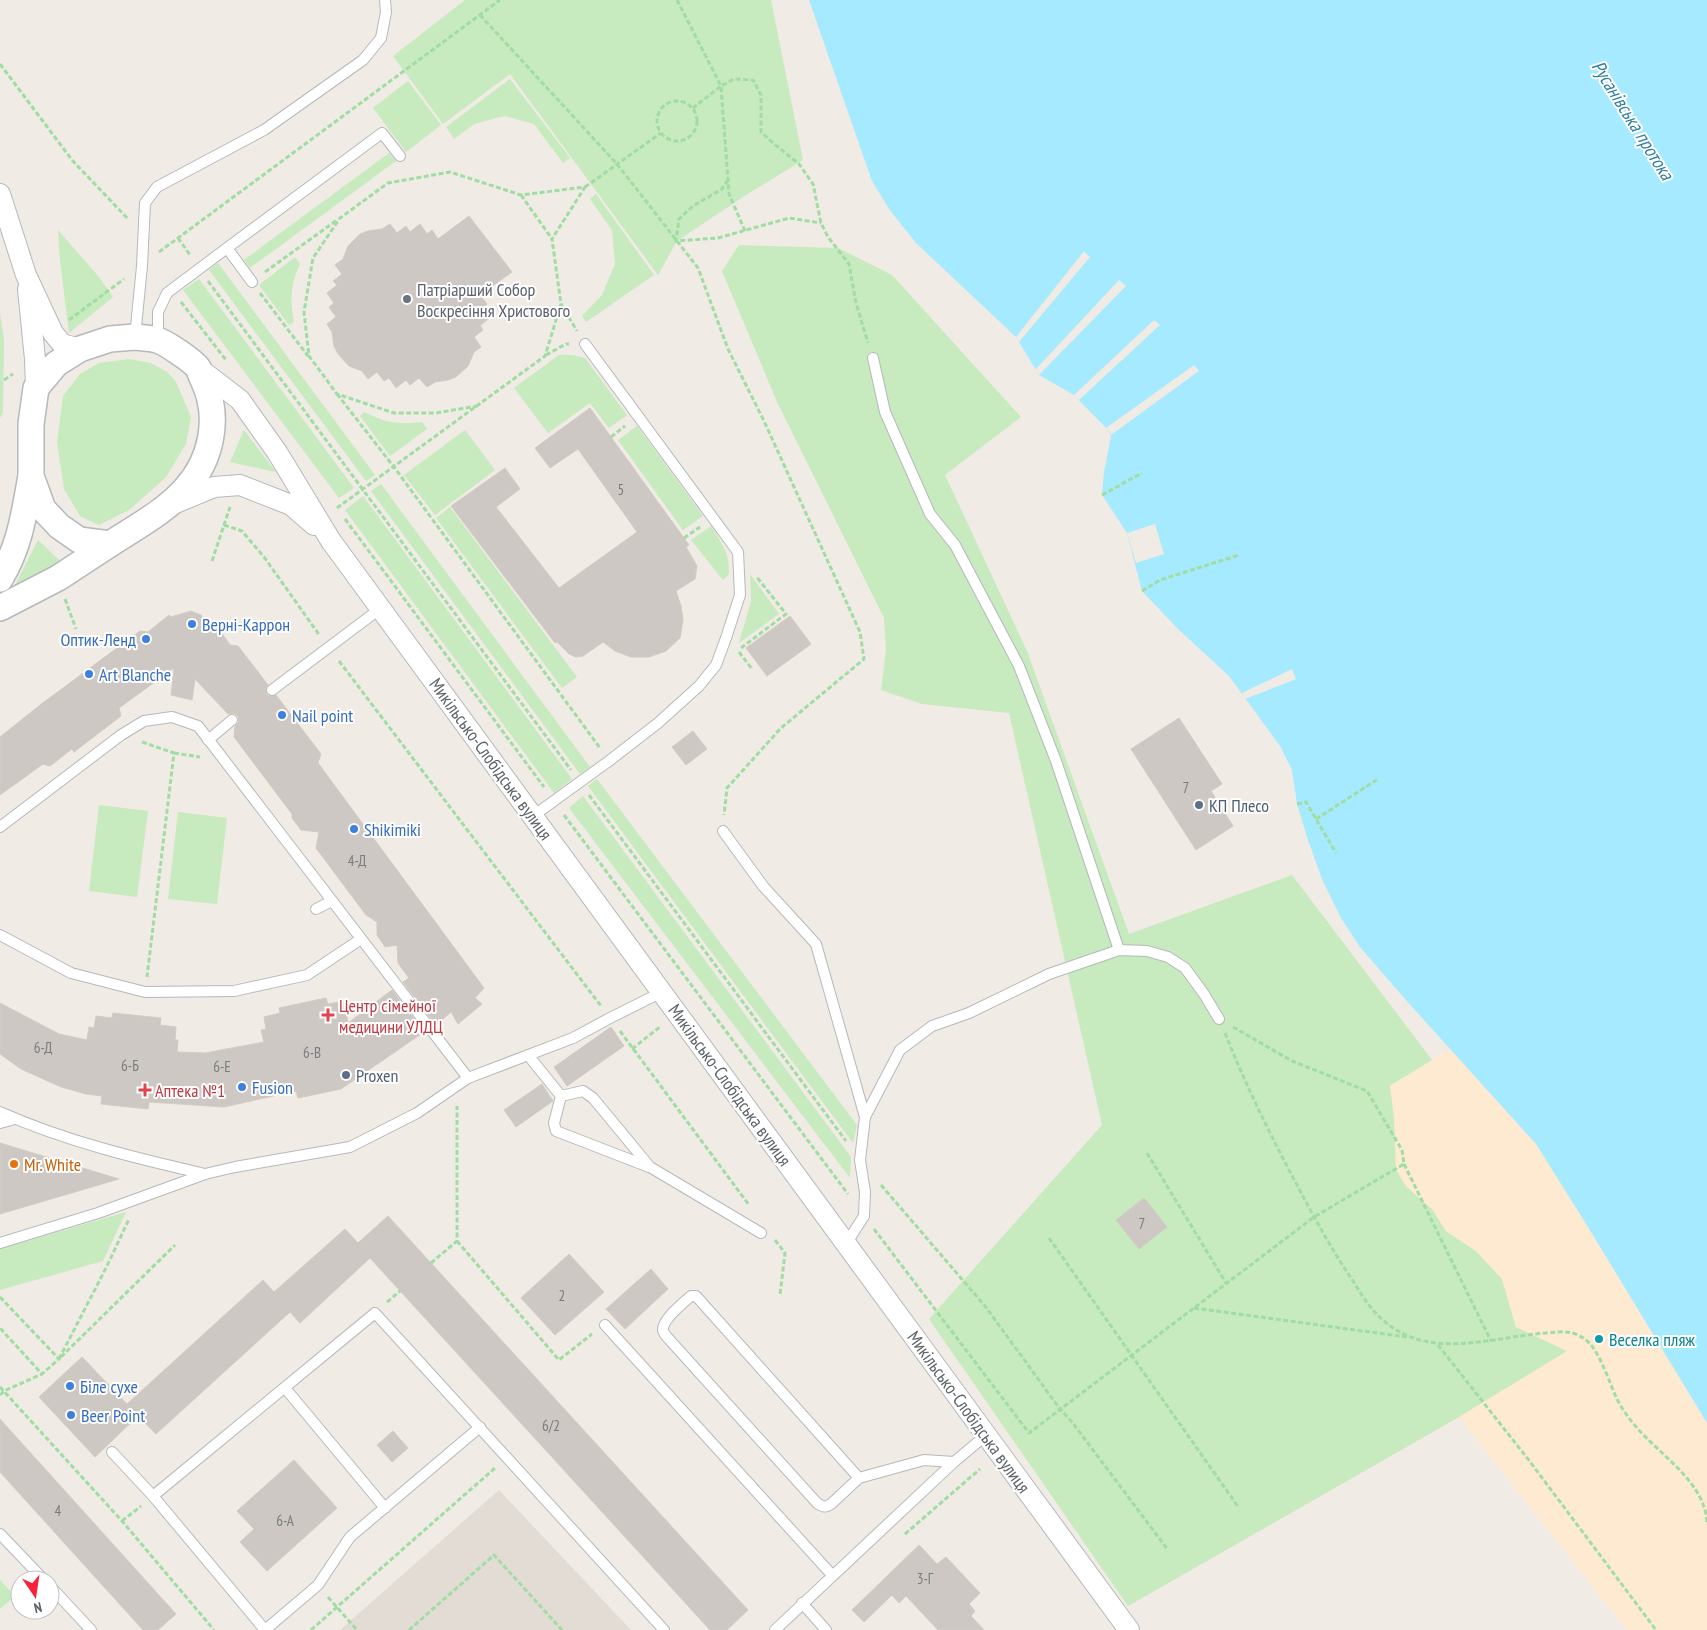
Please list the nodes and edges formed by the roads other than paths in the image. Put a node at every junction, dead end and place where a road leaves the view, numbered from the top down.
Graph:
1 (385, 0) edge
2 (400, 156) dead end
3 (0, 194) edge
4 (227, 248) junction
5 (26, 275) junction
6 (252, 282) road end
7 (147, 339) junction
8 (585, 344) road end
9 (80, 349) junction
10 (873, 358) road end
11 (197, 368) junction
12 (36, 388) junction
13 (31, 476) junction
14 (168, 506) junction
15 (331, 541) junction
16 (110, 544) junction
17 (0, 579) edge
18 (0, 608) edge
19 (381, 608) junction
20 (272, 690) dead end
21 (232, 720) dead end
22 (208, 740) junction
23 (532, 816) junction
24 (0, 827) edge
25 (723, 831) road end
26 (332, 901) junction
27 (316, 909) dead end
28 (0, 935) edge
29 (361, 939) junction
30 (1119, 950) junction
31 (662, 992) junction
32 (1219, 1019) road end
33 (528, 1055) junction
34 (468, 1078) junction
35 (561, 1096) junction
36 (0, 1112) edge
37 (865, 1117) junction
38 (14, 1119) junction
39 (0, 1123) edge
40 (650, 1167) junction
41 (205, 1174) junction
42 (761, 1233) dead end
43 (0, 1243) edge
44 (846, 1244) junction
45 (604, 1325) road end
46 (285, 1388) junction
47 (480, 1427) junction
48 (986, 1436) junction
49 (112, 1452) dead end
50 (954, 1462) junction
51 (859, 1478) junction
52 (152, 1496) junction
53 (385, 1508) junction
54 (0, 1534) edge
55 (34, 1570) edge
56 (832, 1575) junction
57 (60, 1597) edge
58 (802, 1603) junction
59 (91, 1630) edge
60 (265, 1630) edge
61 (664, 1630) edge
62 (775, 1630) edge
63 (826, 1630) edge
64 (1129, 1630) edge

1 - 7 lane
2 - 4 lane
3 - 5 street
4 - 6 lane
4 - 7 lane
5 - 9 street
5 - 12 street
7 - 9 street
7 - 11 street
8 - 23 lane
9 - 12 street
10 - 30 lane
11 - 14 street
11 - 15 street, Микільсько-Слобідська вулиця
12 - 13 street
13 - 16 street
13 - 17 street
14 - 15 street, Микільсько-Слобідська вулиця
14 - 16 street
15 - 19 street, Микільсько-Слобідська вулиця
16 - 18 street
19 - 20 lane
19 - 23 street, Микільсько-Слобідська вулиця
21 - 22 lane
22 - 24 lane
22 - 26 lane
23 - 31 street, Микільсько-Слобідська вулиця
25 - 37 lane
26 - 27 lane
26 - 29 lane
28 - 29 lane
29 - 34 lane
30 - 32 lane
30 - 37 lane
31 - 33 lane
31 - 44 street, Микільсько-Слобідська вулиця
33 - 34 lane
33 - 35 lane
34 - 41 lane
35 - 40 lane
35 - 40 lane
36 - 38 lane
37 - 44 lane
38 - 39 lane
38 - 41 lane
40 - 42 lane
41 - 43 lane
44 - 48 street, Микільсько-Слобідська вулиця
45 - 56 lane
46 - 47 lane
46 - 52 lane
46 - 53 lane
47 - 53 lane
47 - 61 lane
48 - 50 lane
48 - 64 street, Микільсько-Слобідська вулиця
49 - 52 lane
50 - 51 lane
50 - 56 lane
51 - 51 lane
52 - 60 lane
53 - 60 lane
54 - 55 lane
56 - 58 lane
57 - 59 lane
58 - 62 lane
58 - 63 lane

